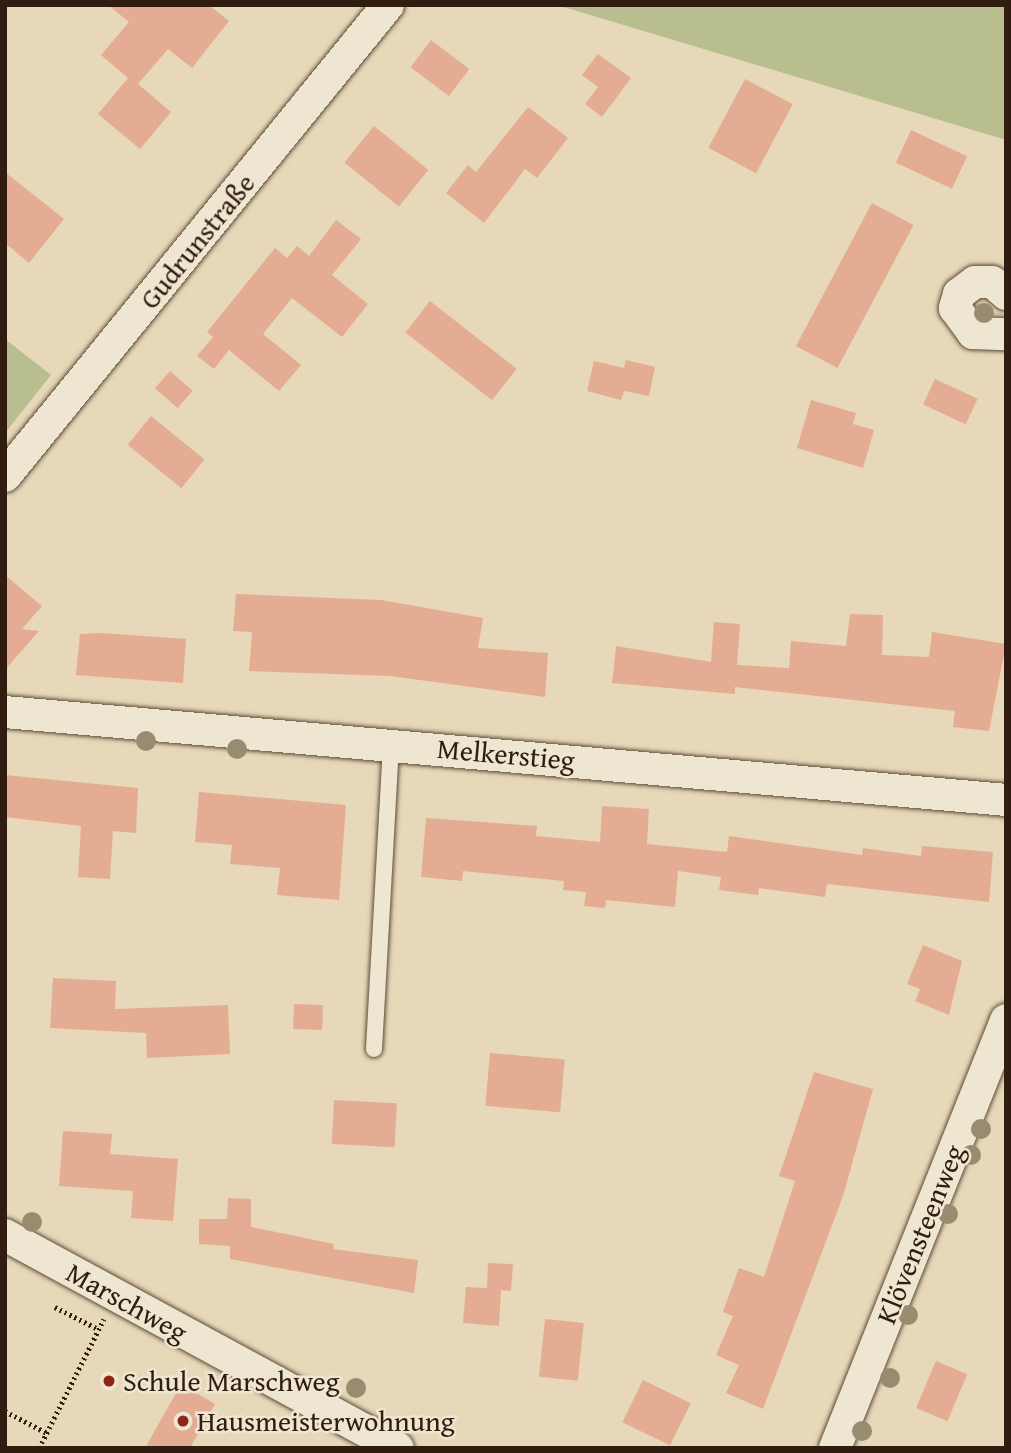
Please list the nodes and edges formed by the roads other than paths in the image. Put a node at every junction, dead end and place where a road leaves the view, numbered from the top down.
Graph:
1 (388, 5) edge
2 (1006, 295) edge
3 (1006, 334) edge
4 (5, 476) edge
5 (5, 712) edge
6 (391, 744) junction
7 (1006, 800) edge
8 (1006, 1020) edge
9 (374, 1049) dead end
10 (5, 1235) edge
11 (398, 1448) edge
12 (835, 1448) edge

1 - 4 street, Gudrunstraße
2 - 3 street
5 - 6 street, Melkerstieg
6 - 7 street, Melkerstieg
6 - 9 lane
8 - 12 street, Klövensteenweg
10 - 11 street, Marschweg

